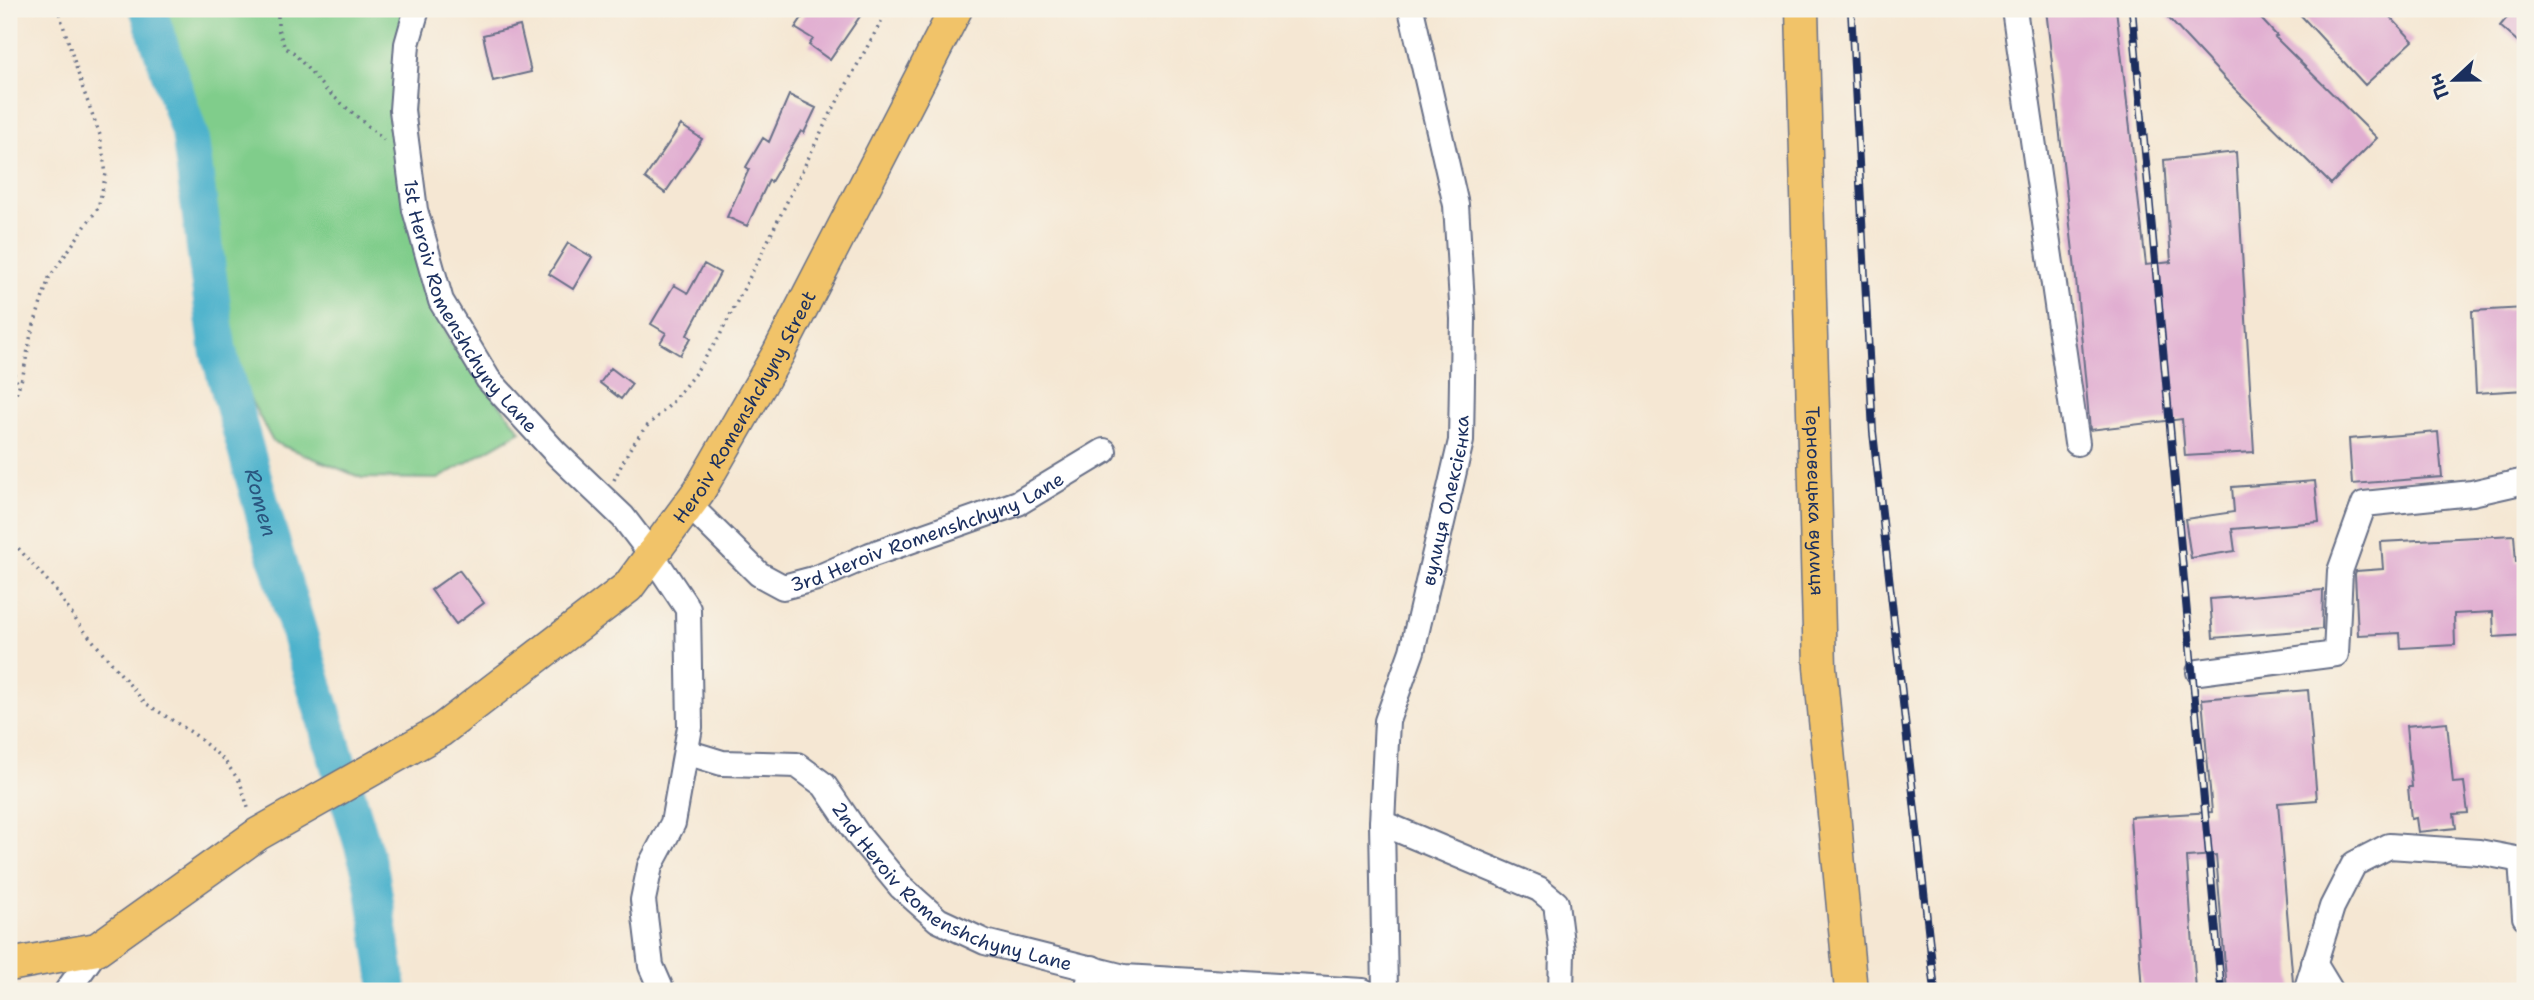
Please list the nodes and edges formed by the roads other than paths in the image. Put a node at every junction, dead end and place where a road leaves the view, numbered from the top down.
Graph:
1 (417, 9) edge
2 (956, 9) edge
3 (1411, 9) edge
4 (1802, 9) edge
5 (2014, 9) edge
6 (2077, 443) dead end
7 (1104, 451) dead end
8 (2525, 481) edge
9 (689, 505) junction
10 (652, 555) junction
11 (2199, 672) dead end
12 (686, 752) junction
13 (1382, 823) junction
14 (2523, 860) edge
15 (2525, 917) edge
16 (97, 949) junction
17 (2314, 964) junction
18 (9, 965) edge
19 (1089, 980) edge
20 (67, 991) edge
21 (662, 991) edge
22 (1363, 991) edge
23 (1385, 991) edge
24 (1561, 991) edge
25 (1851, 991) edge
26 (2306, 991) edge
27 (2331, 991) edge

1 - 10 street, 1st Heroiv Romenshchyny Lane
2 - 9 main road, Heroiv Romenshchyny Street
3 - 13 street, вулиця Олексієнка
4 - 25 main road, Терновецька вулиця
5 - 6 street
7 - 9 street, 3rd Heroiv Romenshchyny Lane
8 - 11 street
9 - 10 main road, Heroiv Romenshchyny Street
10 - 12 street, 1st Heroiv Romenshchyny Lane
10 - 16 main road, Heroiv Romenshchyny Street
12 - 19 street, 2nd Heroiv Romenshchyny Lane
12 - 21 street, 1st Heroiv Romenshchyny Lane
13 - 23 street, вулиця Олексієнка
13 - 24 street
14 - 15 street
14 - 17 street
16 - 18 main road
16 - 20 street
17 - 26 street
17 - 27 street
19 - 22 street, 2nd Heroiv Romenshchyny Lane

